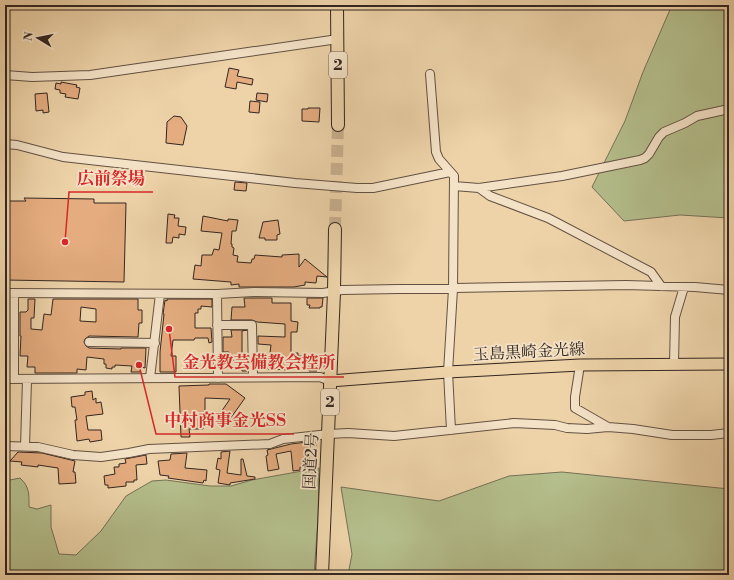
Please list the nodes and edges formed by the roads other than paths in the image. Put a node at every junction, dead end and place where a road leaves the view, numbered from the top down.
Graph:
1 (337, 5) edge
2 (338, 40) junction
3 (430, 74) dead end
4 (5, 75) edge
5 (729, 109) edge
6 (338, 125) tunnel mouth
7 (5, 144) edge
8 (450, 172) junction
9 (454, 186) junction
10 (479, 188) junction
11 (335, 229) tunnel mouth
12 (661, 286) junction
13 (684, 287) junction
14 (453, 289) junction
15 (729, 290) edge
16 (334, 292) junction
17 (9, 293) edge
18 (160, 294) junction
19 (217, 294) junction
20 (217, 325) junction
21 (89, 342) dead end
22 (155, 343) junction
23 (674, 364) junction
24 (729, 364) edge
25 (580, 365) junction
26 (448, 372) junction
27 (150, 378) junction
28 (218, 378) junction
29 (253, 378) junction
30 (9, 379) edge
31 (27, 380) junction
32 (330, 381) junction
33 (608, 427) junction
34 (451, 430) junction
35 (729, 433) edge
36 (329, 434) junction
37 (5, 446) edge
38 (25, 446) junction
39 (322, 575) edge

1 - 2 highway, 2
2 - 4 street
2 - 6 highway, 2
3 - 8 street
5 - 10 street
7 - 8 street
8 - 9 street
9 - 10 street
9 - 14 street
10 - 12 street
11 - 16 highway, 国道2号 / 2
12 - 13 street
12 - 14 street
13 - 15 street
13 - 23 street
14 - 16 street
14 - 26 street
16 - 19 street
16 - 32 highway, 国道2号 / 2
17 - 18 street
17 - 30 street
18 - 19 street
18 - 22 street
19 - 20 street
20 - 28 street
20 - 29 street
21 - 22 street
22 - 27 street
23 - 24 main road, 玉島黒崎金光線
23 - 25 main road, 玉島黒崎金光線
25 - 26 main road, 玉島黒崎金光線
25 - 33 street
26 - 32 main road, 玉島黒崎金光線
26 - 34 street
27 - 28 street
27 - 31 street
28 - 29 street
29 - 32 street
30 - 31 street
31 - 38 street
32 - 36 highway, 国道2号 / 2
33 - 34 street
33 - 35 street
34 - 36 street
36 - 38 street
36 - 39 highway, 国道2号 / 2
37 - 38 street

